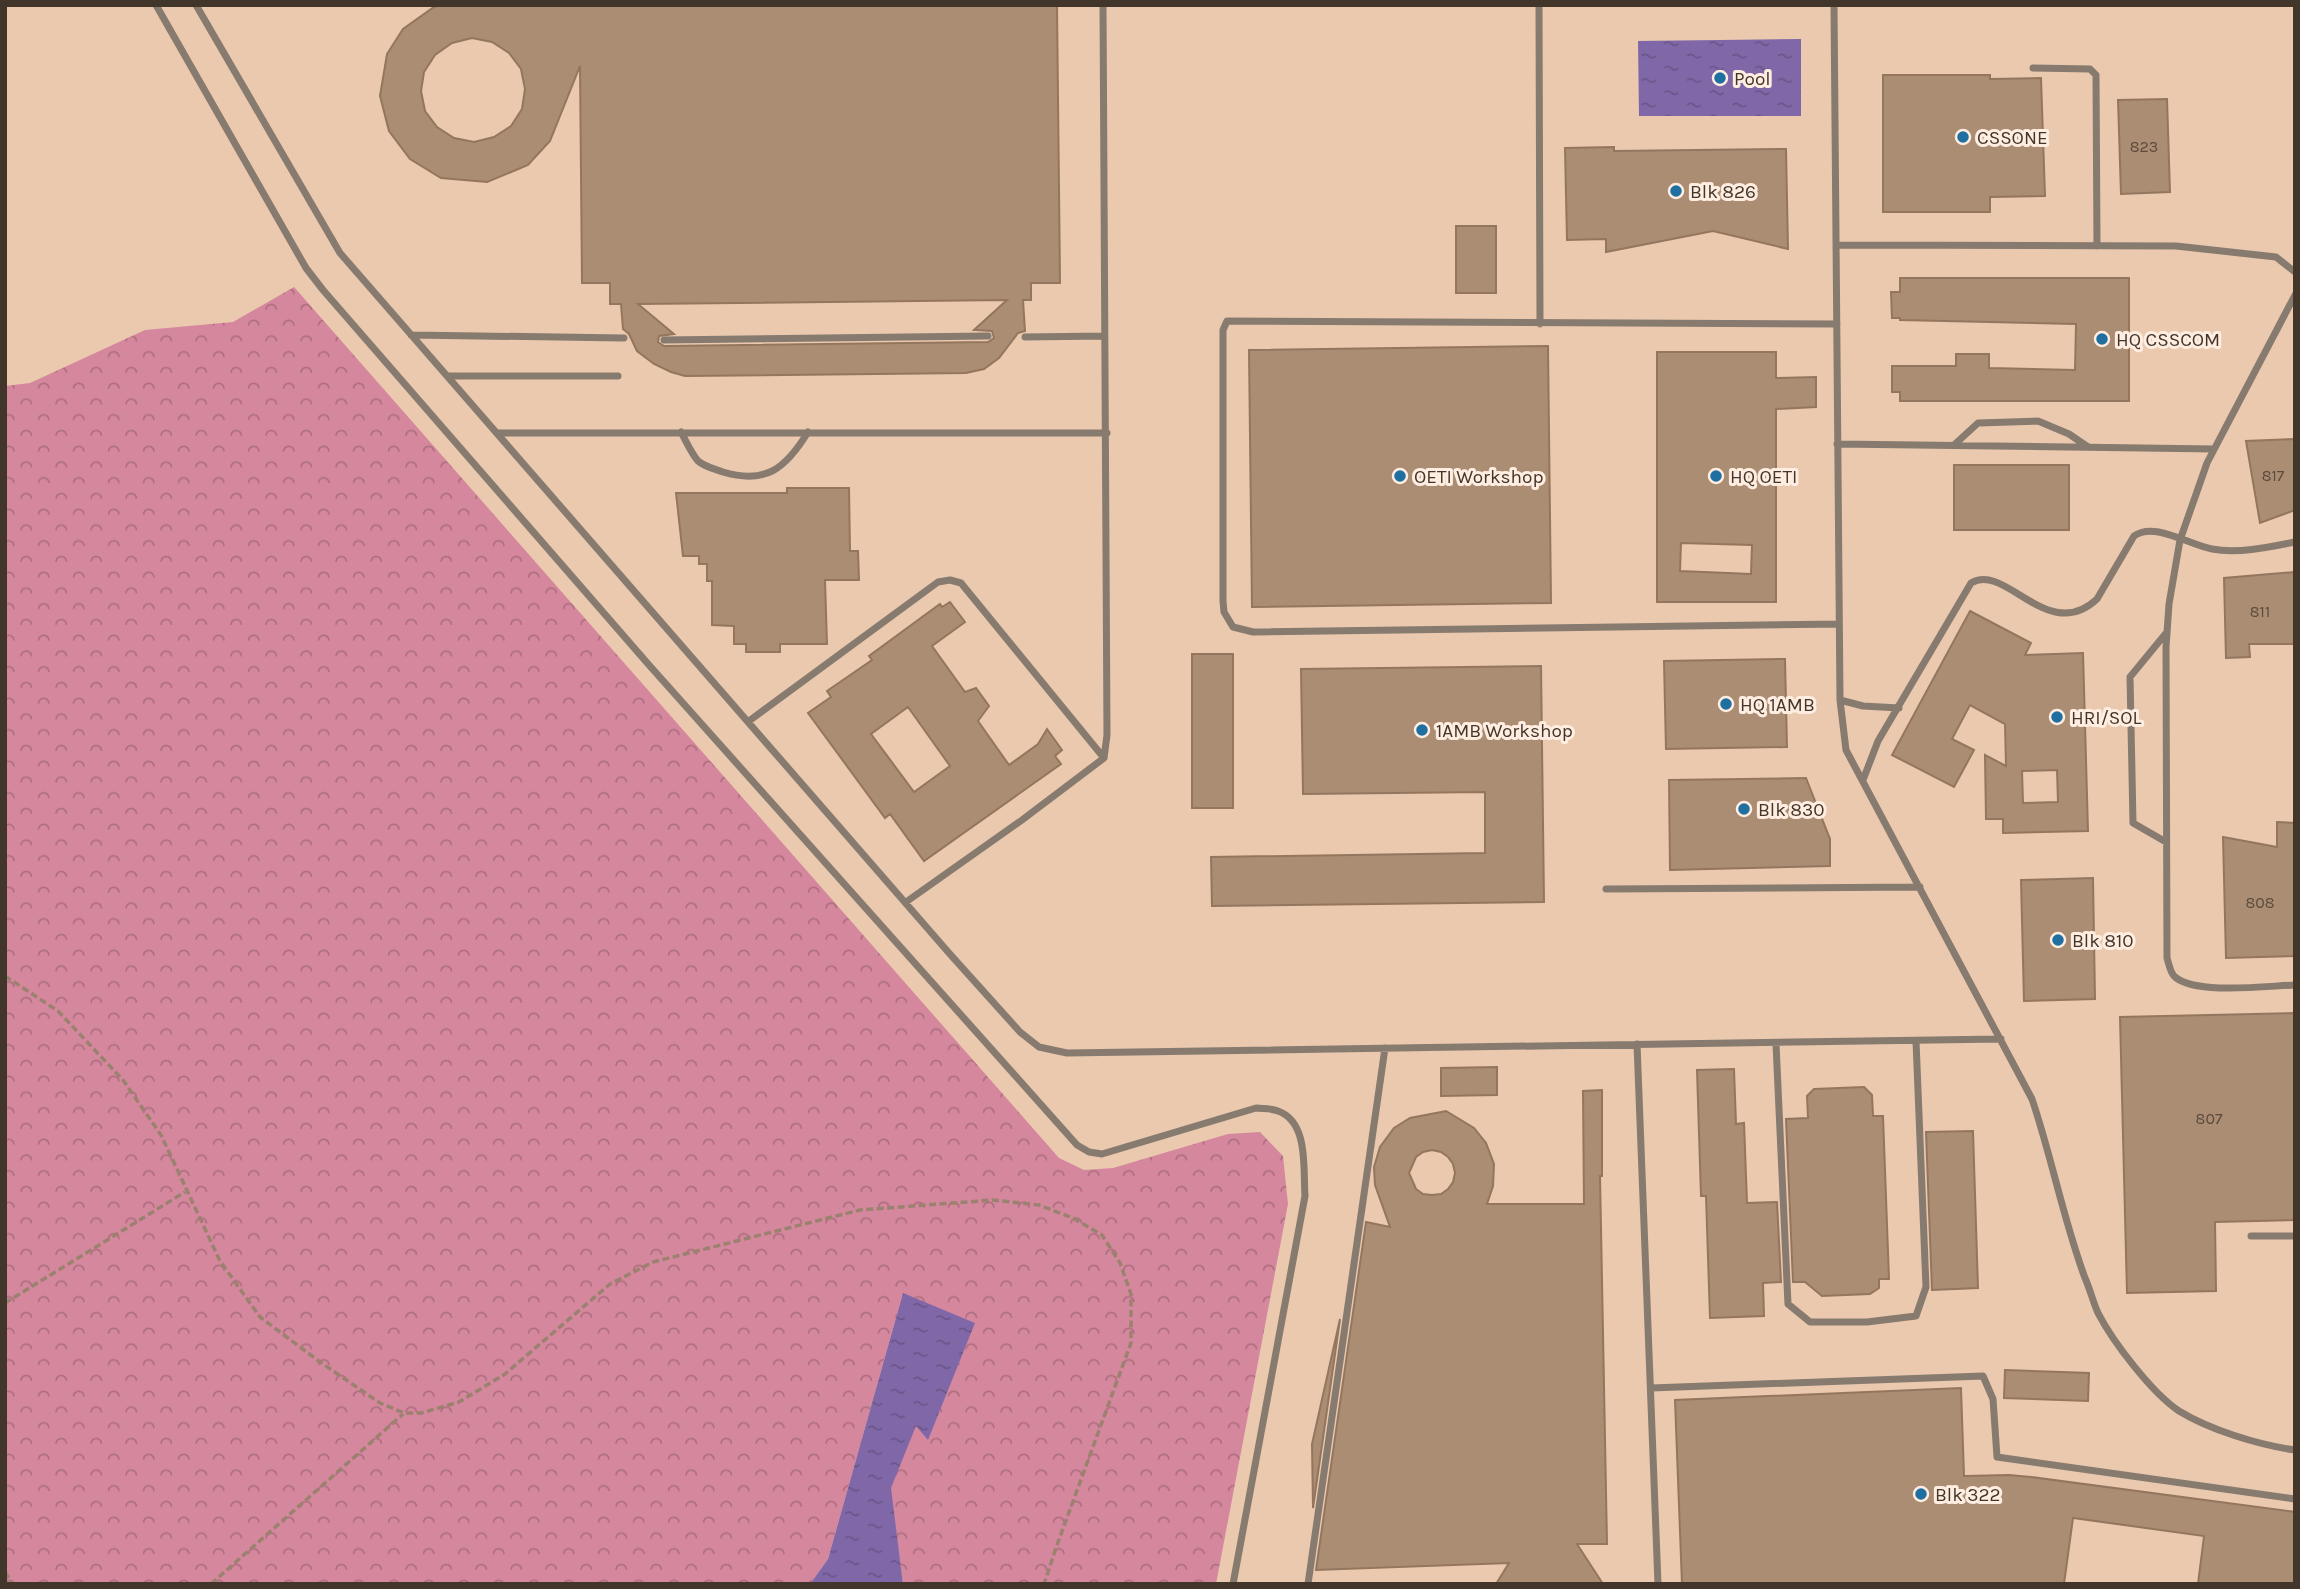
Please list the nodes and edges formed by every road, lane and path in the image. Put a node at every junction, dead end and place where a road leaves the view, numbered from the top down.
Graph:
1 (156, 5) edge
2 (196, 5) edge
3 (1103, 5) edge
4 (1539, 5) edge
5 (1834, 5) edge
6 (2033, 68) dead end
7 (1837, 245) junction
8 (2097, 246) junction
9 (2295, 272) edge
10 (2295, 295) edge
11 (1540, 324) junction
12 (1837, 324) junction
13 (411, 335) junction
14 (988, 336) dead end
15 (1104, 336) junction
16 (1026, 337) dead end
17 (624, 338) dead end
18 (664, 340) dead end
19 (448, 376) junction
20 (618, 376) dead end
21 (681, 432) junction
22 (808, 432) junction
23 (498, 433) junction
24 (1107, 433) junction
25 (1838, 444) junction
26 (1954, 446) junction
27 (2088, 447) junction
28 (2214, 449) junction
29 (2180, 540) junction
30 (2295, 542) edge
31 (1839, 624) junction
32 (2167, 631) junction
33 (1840, 700) junction
34 (1899, 708) junction
35 (749, 721) junction
36 (1104, 758) junction
37 (1863, 780) junction
38 (2166, 842) junction
39 (1920, 887) junction
40 (1606, 890) dead end
41 (906, 902) junction
42 (5, 976) edge
43 (2295, 985) edge
44 (2001, 1039) junction
45 (1916, 1041) junction
46 (1637, 1044) junction
47 (1776, 1044) junction
48 (1385, 1048) junction
49 (186, 1191) junction
50 (2251, 1236) dead end
51 (2295, 1236) edge
52 (5, 1303) edge
53 (1651, 1388) junction
54 (404, 1413) junction
55 (2295, 1450) edge
56 (2295, 1499) edge
57 (5, 1572) edge
58 (13, 1584) edge
59 (211, 1584) edge
60 (1044, 1584) edge
61 (1233, 1584) edge
62 (1308, 1584) edge
63 (1658, 1584) edge

1 - 61 lane
2 - 13 lane
3 - 15 lane
4 - 11 lane
5 - 7 lane
6 - 8 lane
7 - 8 lane
7 - 12 lane
8 - 9 lane
10 - 28 lane
11 - 12 lane
11 - 31 lane
12 - 25 lane
13 - 17 lane
13 - 19 lane
14 - 18 lane
15 - 16 lane
15 - 24 lane
19 - 20 lane
19 - 23 lane
21 - 22 lane
21 - 22 lane
21 - 23 lane
22 - 24 lane
23 - 35 lane
24 - 36 lane
25 - 26 lane
25 - 31 lane
26 - 27 lane
26 - 27 lane
27 - 28 lane
28 - 29 lane
29 - 30 lane
29 - 32 lane
29 - 34 lane
31 - 33 lane
32 - 38 lane
32 - 38 lane
33 - 34 lane
33 - 37 lane
34 - 37 lane
35 - 36 lane
35 - 41 lane
36 - 41 lane
37 - 39 lane
38 - 43 lane
39 - 40 lane
39 - 44 lane
41 - 48 lane
42 - 49 path
44 - 45 lane
44 - 55 lane
45 - 47 lane
45 - 47 lane
46 - 47 lane
46 - 48 lane
46 - 53 lane
48 - 62 lane
49 - 52 path
49 - 54 path
50 - 51 lane
53 - 56 lane
53 - 63 lane
54 - 59 path
54 - 60 path
57 - 58 path

